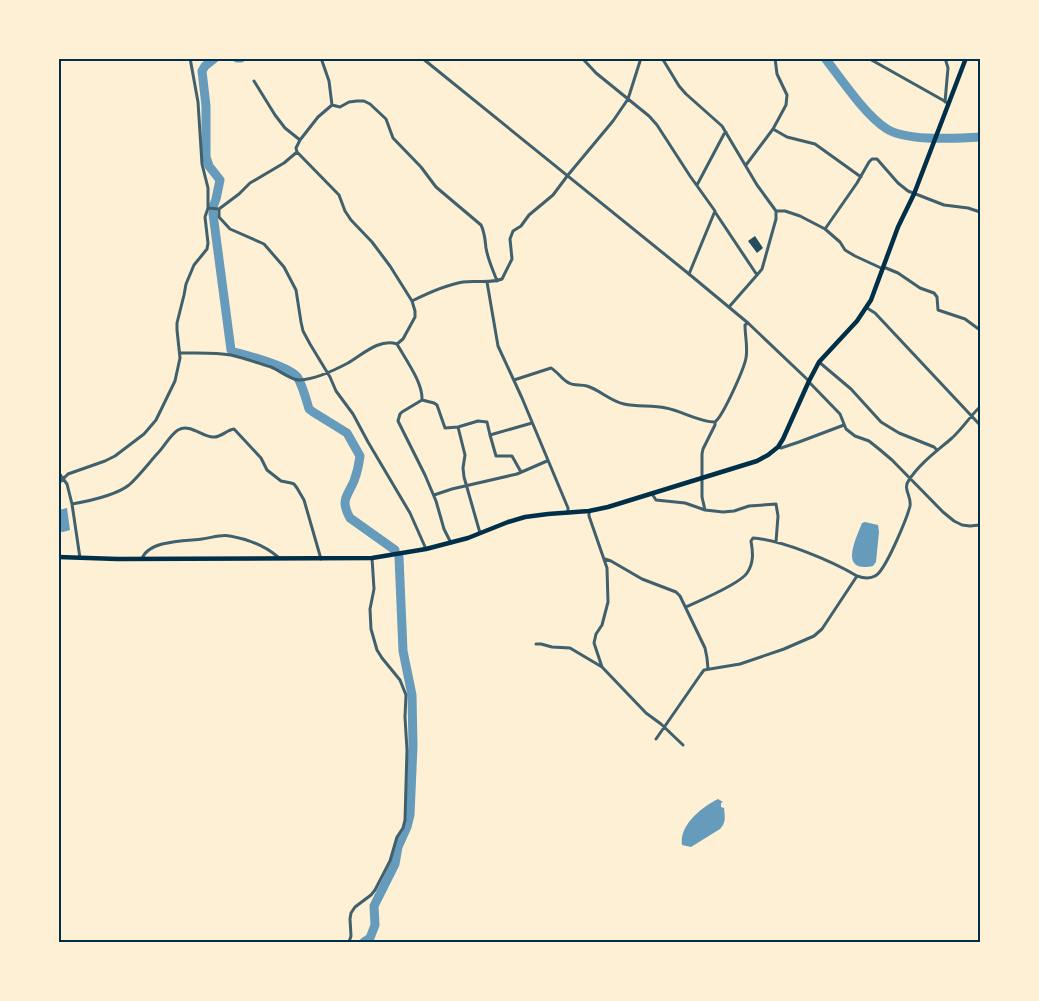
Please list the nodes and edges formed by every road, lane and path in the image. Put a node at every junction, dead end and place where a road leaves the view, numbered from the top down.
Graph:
1 (190, 58) edge
2 (321, 58) edge
3 (422, 58) edge
4 (582, 58) edge
5 (641, 58) edge
6 (662, 58) edge
7 (775, 58) edge
8 (868, 58) edge
9 (945, 58) edge
10 (966, 58) edge
11 (254, 81) dead end
12 (628, 99) junction
13 (947, 103) junction
14 (332, 105) junction
15 (773, 129) junction
16 (726, 132) junction
17 (300, 140) junction
18 (297, 152) junction
19 (746, 165) junction
20 (568, 175) junction
21 (861, 177) junction
22 (697, 185) junction
23 (914, 194) junction
24 (209, 208) junction
25 (217, 209) junction
26 (715, 211) junction
27 (776, 211) junction
28 (981, 212) edge
29 (825, 229) junction
30 (883, 268) junction
31 (689, 274) junction
32 (757, 275) junction
33 (497, 281) junction
34 (487, 282) junction
35 (412, 301) junction
36 (729, 307) junction
37 (867, 308) junction
38 (748, 323) junction
39 (981, 330) edge
40 (398, 344) junction
41 (180, 353) junction
42 (819, 362) junction
43 (327, 373) junction
44 (513, 380) junction
45 (809, 381) junction
46 (422, 400) junction
47 (981, 407) edge
48 (971, 416) junction
49 (716, 422) junction
50 (532, 423) junction
51 (844, 425) junction
52 (981, 425) edge
53 (458, 427) junction
54 (490, 435) junction
55 (778, 447) junction
56 (937, 450) junction
57 (547, 461) junction
58 (58, 472) edge
59 (521, 472) junction
60 (64, 478) junction
61 (910, 478) junction
62 (702, 479) junction
63 (58, 484) edge
64 (466, 486) junction
65 (652, 494) junction
66 (434, 495) junction
67 (72, 504) junction
68 (705, 510) junction
69 (589, 511) junction
70 (568, 513) junction
71 (981, 525) edge
72 (481, 534) junction
73 (776, 542) junction
74 (451, 543) junction
75 (426, 549) junction
76 (58, 557) edge
77 (80, 558) junction
78 (372, 558) junction
79 (142, 559) junction
80 (279, 559) junction
81 (321, 559) junction
82 (605, 559) junction
83 (857, 576) junction
84 (686, 608) junction
85 (536, 644) dead end
86 (602, 667) junction
87 (708, 669) junction
88 (663, 727) junction
89 (656, 739) dead end
90 (683, 745) dead end
91 (349, 942) edge

1 - 24 street
2 - 14 street
3 - 20 street
4 - 12 street
5 - 12 street
6 - 16 street
7 - 15 street
8 - 13 street
9 - 13 street
10 - 13 main road
11 - 17 street
12 - 20 street
12 - 22 street
13 - 23 main road
14 - 17 street
14 - 33 street
15 - 19 street
15 - 21 street
16 - 19 street
16 - 22 street
17 - 18 street
18 - 25 street
18 - 35 street
19 - 27 street
20 - 31 street
20 - 33 street
21 - 23 street
21 - 29 street
22 - 26 street
23 - 28 street
23 - 30 main road
24 - 25 street
24 - 41 street
25 - 43 street
26 - 31 street
26 - 32 street
27 - 29 street
27 - 32 street
29 - 30 street
30 - 37 main road
30 - 39 street
31 - 36 street
32 - 36 street
33 - 34 street
34 - 35 street
34 - 44 street
35 - 40 street
36 - 38 street
37 - 42 main road
37 - 48 street
38 - 45 street
38 - 49 street
40 - 43 street
40 - 46 street
41 - 43 street
41 - 60 street
42 - 45 main road
42 - 56 street
43 - 75 street
44 - 49 street
44 - 50 street
45 - 51 street
45 - 55 main road
46 - 53 street
46 - 66 street
47 - 48 street
48 - 52 street
48 - 56 street
49 - 62 street
50 - 54 street
50 - 57 street
51 - 55 street
51 - 61 street
53 - 54 street
53 - 64 street
54 - 59 street
55 - 62 main road
56 - 61 street
57 - 59 street
57 - 70 street
58 - 60 street
59 - 64 street
60 - 63 street
60 - 67 street
61 - 71 street
61 - 83 street
62 - 65 main road
62 - 68 street
64 - 66 street
64 - 72 street
65 - 68 street
65 - 69 main road
66 - 74 street
67 - 77 street
67 - 81 street
68 - 73 street
69 - 70 main road
69 - 82 street
70 - 72 main road
72 - 74 main road
73 - 83 street
73 - 84 street
74 - 75 main road
75 - 78 main road
76 - 77 main road
77 - 79 main road
78 - 81 main road
78 - 91 street
79 - 80 main road
79 - 80 street
80 - 81 main road
82 - 84 street
82 - 86 street
83 - 87 street
84 - 87 street
85 - 86 street
86 - 88 street
87 - 88 street
88 - 89 street
88 - 90 street

